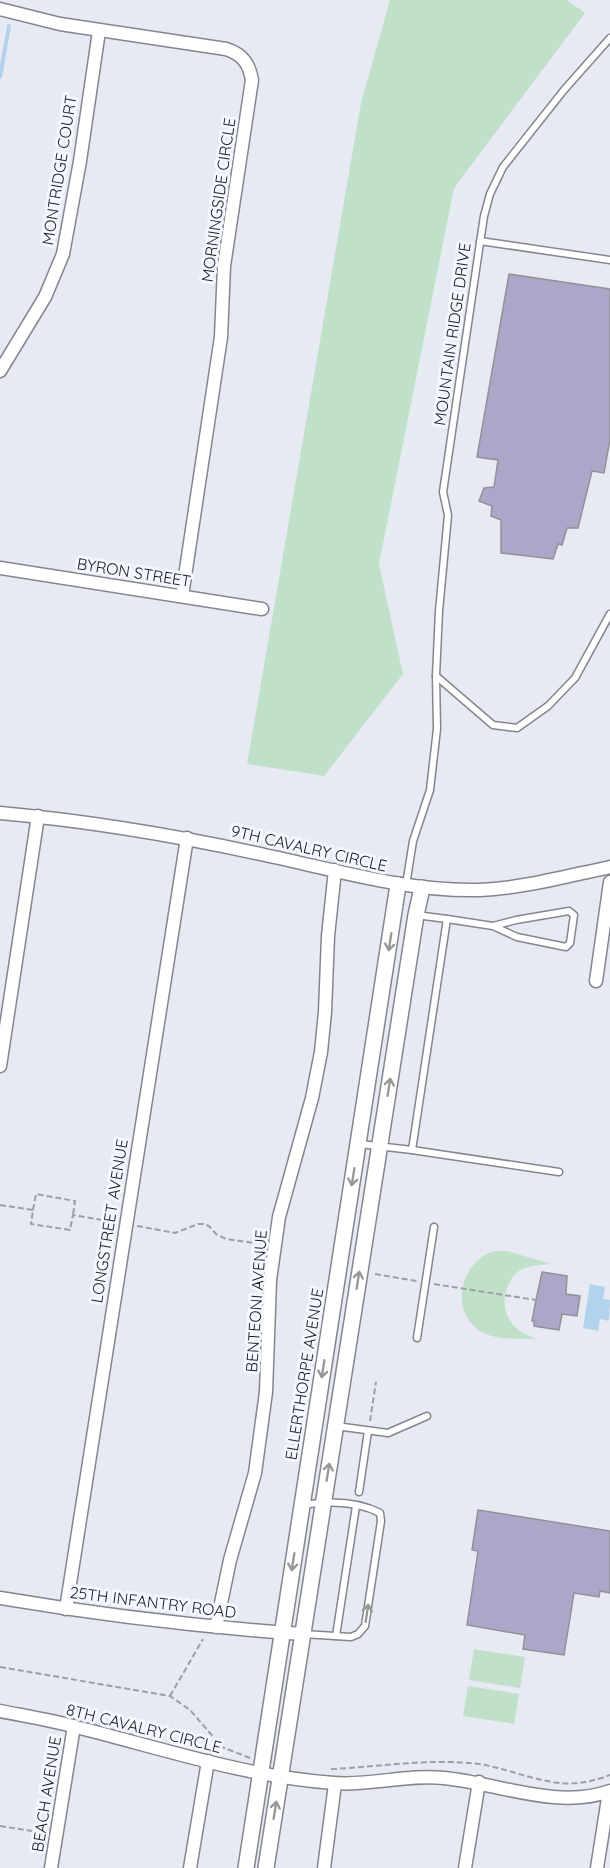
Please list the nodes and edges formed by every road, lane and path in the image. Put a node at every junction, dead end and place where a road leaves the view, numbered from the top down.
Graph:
1 (0, 9) edge
2 (99, 31) junction
3 (610, 38) edge
4 (480, 241) junction
5 (610, 260) edge
6 (0, 371) edge
7 (0, 568) edge
8 (182, 596) junction
9 (262, 609) dead end
10 (610, 614) edge
11 (436, 676) junction
12 (0, 813) edge
13 (39, 816) junction
14 (187, 838) junction
15 (610, 867) edge
16 (335, 870) junction
17 (610, 882) edge
18 (402, 885) junction
19 (422, 888) junction
20 (416, 915) junction
21 (447, 919) junction
22 (493, 926) junction
23 (596, 981) dead end
24 (0, 1066) edge
25 (358, 1144) junction
26 (379, 1146) junction
27 (412, 1150) junction
28 (559, 1172) dead end
29 (33, 1210) dead end
30 (73, 1215) dead end
31 (434, 1227) dead end
32 (372, 1274) dead end
33 (425, 1282) junction
34 (536, 1300) dead end
35 (417, 1338) dead end
36 (376, 1382) dead end
37 (427, 1416) dead end
38 (335, 1426) junction
39 (368, 1431) junction
40 (359, 1492) dead end
41 (324, 1502) junction
42 (302, 1505) junction
43 (356, 1506) junction
44 (0, 1598) edge
45 (66, 1609) junction
46 (216, 1627) junction
47 (282, 1632) junction
48 (303, 1634) junction
49 (205, 1635) dead end
50 (336, 1636) junction
51 (0, 1668) edge
52 (171, 1696) junction
53 (0, 1711) edge
54 (74, 1726) junction
55 (251, 1759) dead end
56 (207, 1761) junction
57 (260, 1772) junction
58 (280, 1775) junction
59 (479, 1782) junction
60 (335, 1784) junction
61 (609, 1791) edge
62 (0, 1826) edge
63 (56, 1835) junction
64 (51, 1868) edge
65 (190, 1868) edge
66 (246, 1868) edge
67 (266, 1868) edge
68 (324, 1868) edge
69 (465, 1868) edge
70 (597, 1868) edge

1 - 2 street, MORNINGSIDE CIRCLE
2 - 6 street, MONTRIDGE COURT
2 - 8 street, MORNINGSIDE CIRCLE
3 - 4 lane, MOUNTAIN RIDGE DRIVE
4 - 5 lane
4 - 11 lane, MOUNTAIN RIDGE DRIVE
7 - 8 street, BYRON STREET
8 - 9 street, BYRON STREET
10 - 11 lane
11 - 18 lane, MOUNTAIN RIDGE DRIVE
12 - 13 street, 9TH CAVALRY CIRCLE
13 - 14 street, 9TH CAVALRY CIRCLE
13 - 24 street
14 - 16 street, 9TH CAVALRY CIRCLE
14 - 45 street, LONGSTREET AVENUE
15 - 19 street, 9TH CAVALRY CIRCLE
16 - 18 street, 9TH CAVALRY CIRCLE
16 - 46 street, BENTEONI AVENUE
17 - 23 street
18 - 19 street, 9TH CAVALRY CIRCLE
18 -> 25 street, ELLERTHORPE AVENUE
19 - 20 street
20 - 21 lane
26 -> 20 street
21 - 22 lane
21 - 27 lane
22 - 22 lane
25 - 26 lane
25 -> 42 street, ELLERTHORPE AVENUE
26 - 27 lane
38 -> 26 street
27 - 28 lane
29 - 30 path
31 - 33 lane
32 - 33 path
33 - 34 path
33 - 35 lane
36 - 39 path
37 - 39 lane
38 - 39 lane
41 -> 38 street
39 - 40 lane
41 - 42 lane
41 - 43 lane
41 - 48 street
42 -> 47 street, ELLERTHORPE AVENUE
43 - 50 lane
50 -> 43 lane
44 - 45 street, 25TH INFANTRY ROAD
45 - 46 street, 25TH INFANTRY ROAD
46 - 47 street, 25TH INFANTRY ROAD
47 - 48 street, 25TH INFANTRY ROAD
47 - 57 street, ELLERTHORPE AVENUE
48 - 50 lane
48 - 58 street
49 - 52 path
51 - 52 path
52 - 55 path
53 - 54 street, 8TH CAVALRY CIRCLE
54 - 56 street, 8TH CAVALRY CIRCLE
54 - 63 street, BEACH AVENUE
56 - 57 street, 8TH CAVALRY CIRCLE
56 - 65 street
57 - 58 street, 8TH CAVALRY CIRCLE
57 - 66 street, ELLERTHORPE AVENUE
58 - 60 street, 8TH CAVALRY CIRCLE
67 -> 58 street
59 - 60 street, 8TH CAVALRY CIRCLE
59 - 61 street, 8TH CAVALRY CIRCLE
59 - 69 street
60 - 68 street
61 - 70 street
62 - 63 path
63 - 64 street, BEACH AVENUE

